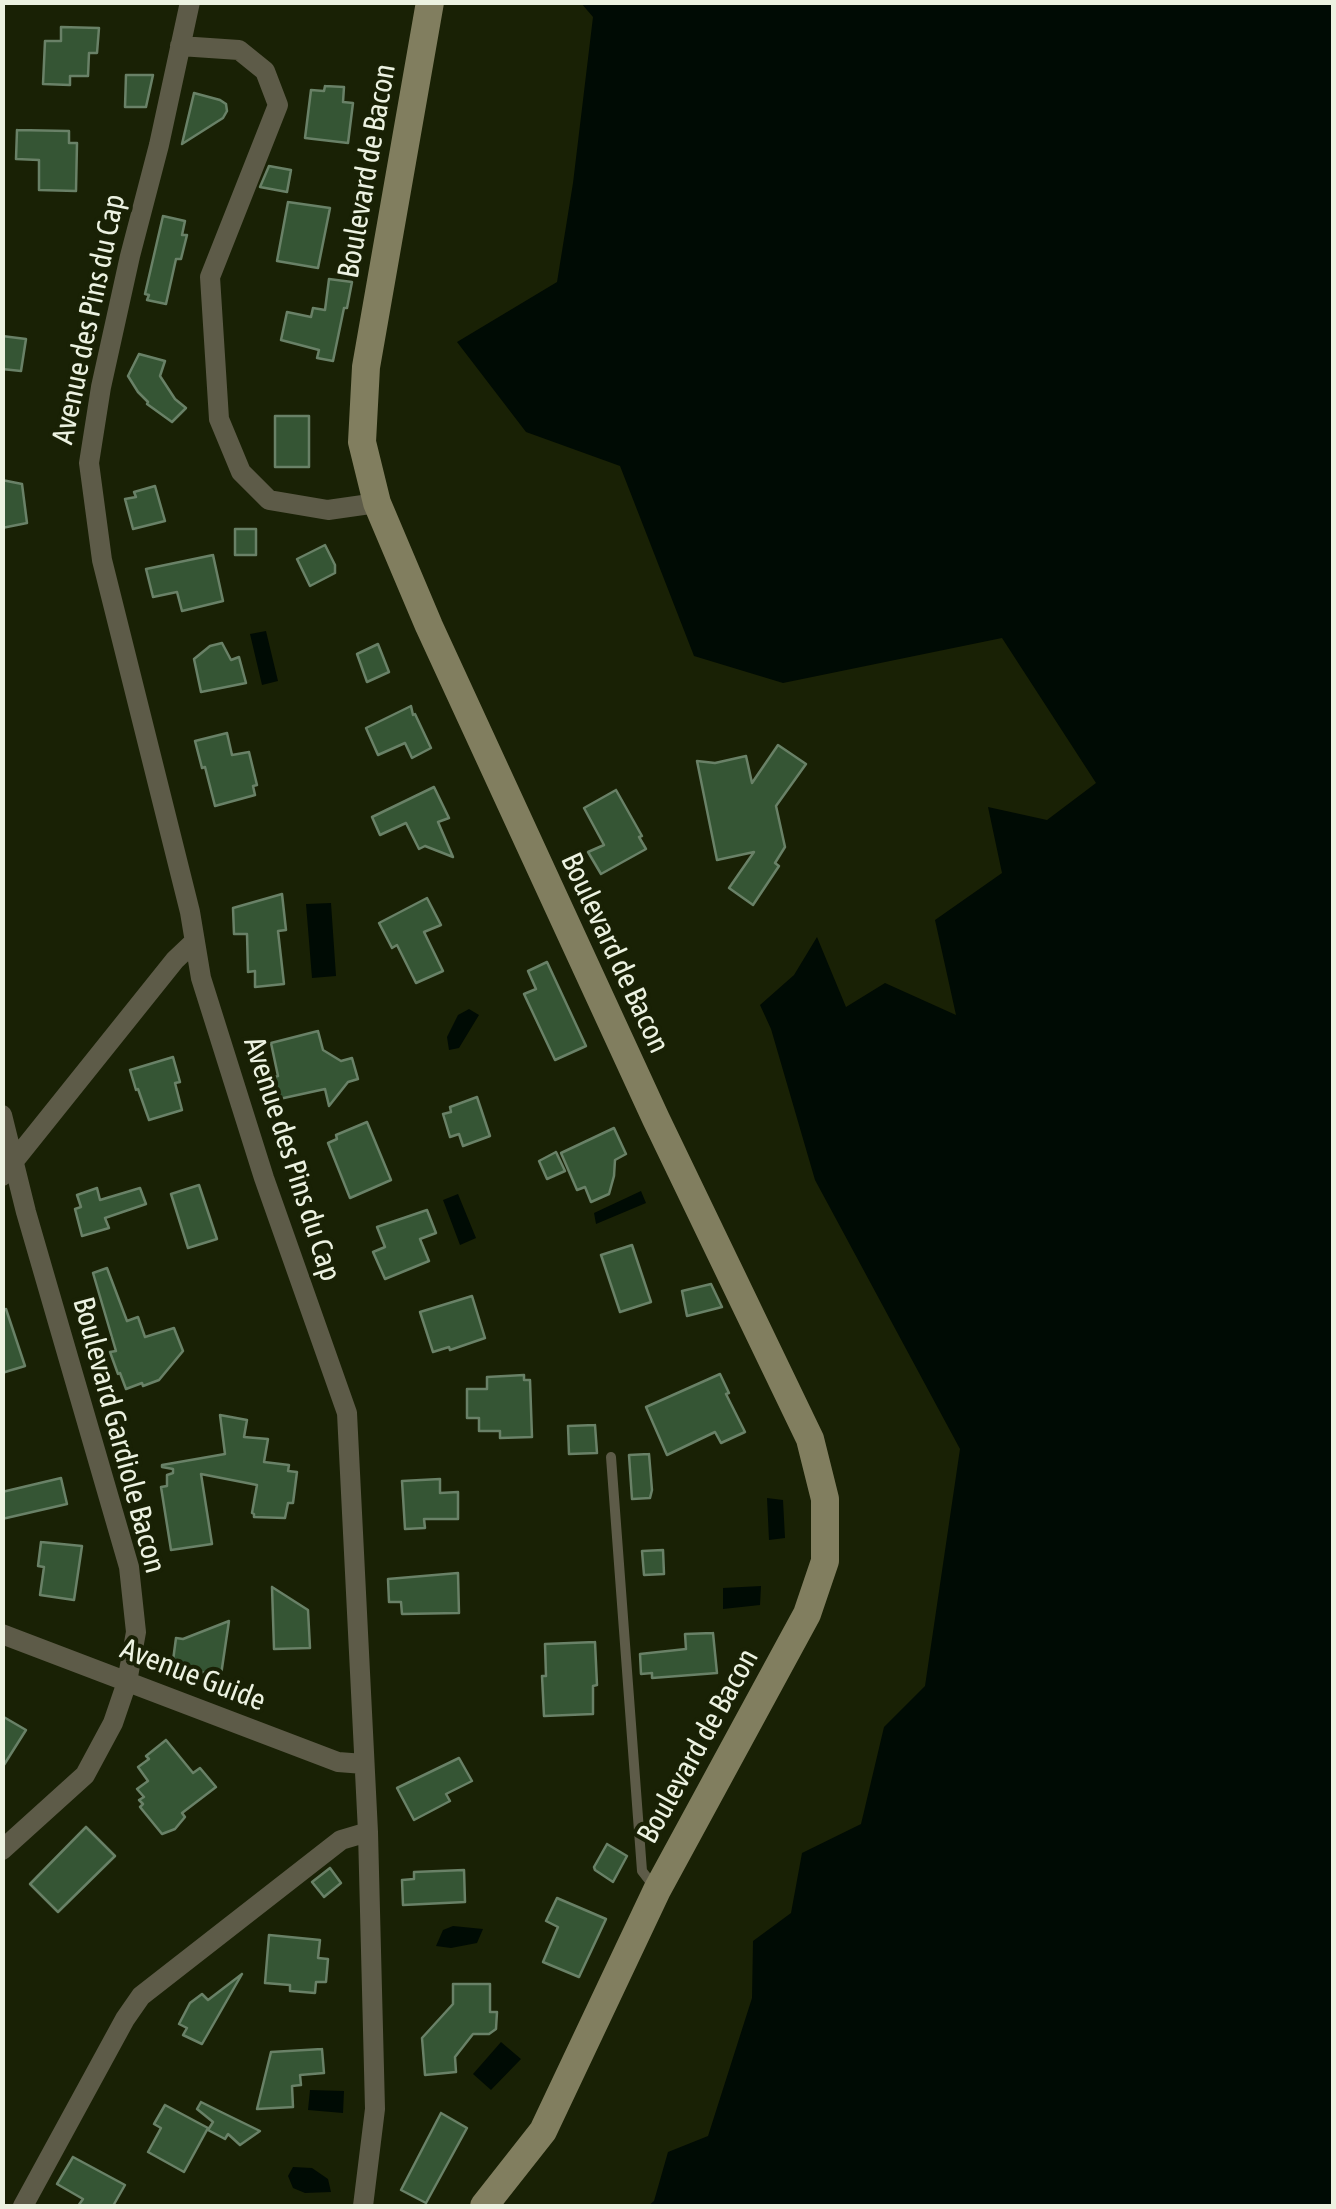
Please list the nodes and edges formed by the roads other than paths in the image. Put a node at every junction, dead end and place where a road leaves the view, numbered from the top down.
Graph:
1 (190, 2) edge
2 (430, 2) edge
3 (180, 46) junction
4 (378, 502) junction
5 (194, 942) junction
6 (2, 1115) edge
7 (8, 1168) edge
8 (611, 1457) dead end
9 (2, 1634) edge
10 (128, 1682) junction
11 (364, 1764) junction
12 (368, 1832) junction
13 (2, 1850) edge
14 (657, 1890) junction
15 (23, 2206) edge
16 (363, 2206) edge
17 (484, 2206) edge

1 - 3 street, Avenue des Pins du Cap
2 - 4 street, Boulevard de Bacon
3 - 4 street
3 - 5 street, Avenue des Pins du Cap
4 - 14 street, Boulevard de Bacon
5 - 7 street
5 - 11 street, Avenue des Pins du Cap
6 - 7 street, Boulevard Gardiole Bacon
7 - 10 street, Boulevard Gardiole Bacon
8 - 14 lane
9 - 10 street, Avenue Guide
10 - 11 street, Avenue Guide
10 - 13 street, Boulevard Gardiole Bacon
11 - 12 street, Avenue des Pins du Cap
12 - 15 street
12 - 16 street
14 - 17 street, Boulevard de Bacon

